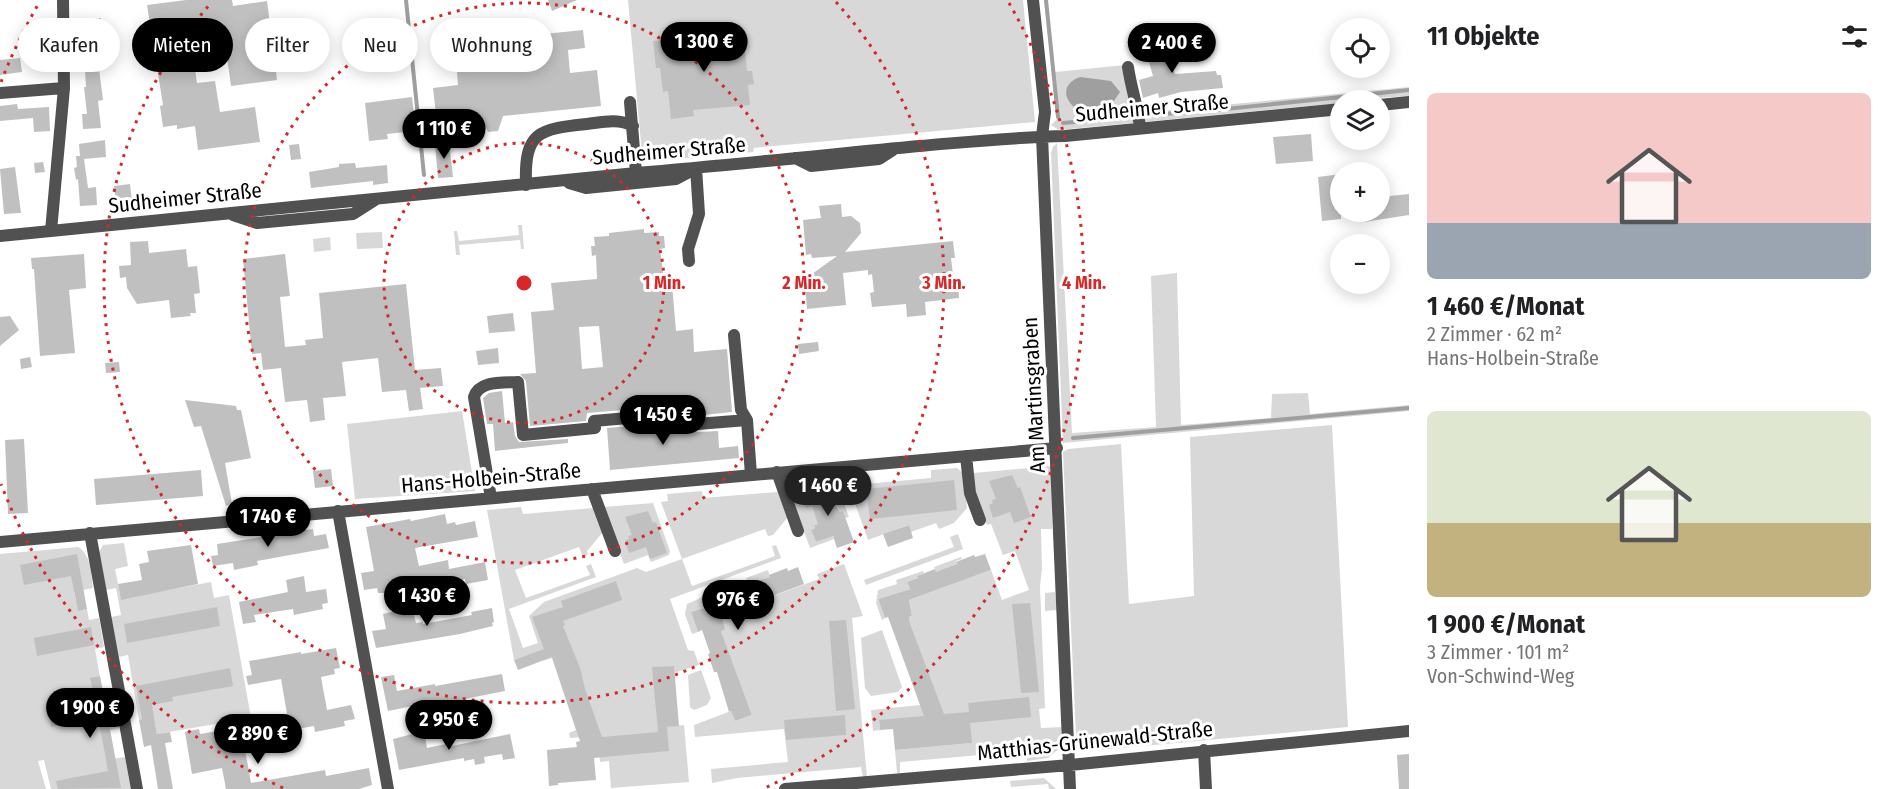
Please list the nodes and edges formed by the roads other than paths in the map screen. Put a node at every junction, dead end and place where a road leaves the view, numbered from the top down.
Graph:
1 (63, 0) edge
2 (1033, 0) edge
3 (1128, 67) dead end
4 (64, 88) junction
5 (0, 93) edge
6 (630, 102) dead end
7 (1409, 102) edge
8 (1390, 104) edge
9 (1330, 110) edge
10 (633, 126) junction
11 (1140, 128) junction
12 (1042, 136) junction
13 (696, 168) junction
14 (636, 173) junction
15 (564, 181) junction
16 (526, 185) junction
17 (51, 231) junction
18 (0, 236) edge
19 (689, 261) dead end
20 (734, 334) dead end
21 (747, 420) junction
22 (1057, 448) junction
23 (966, 456) junction
24 (777, 472) junction
25 (751, 475) junction
26 (592, 489) junction
27 (491, 498) junction
28 (338, 511) junction
29 (980, 520) dead end
30 (798, 531) dead end
31 (90, 533) junction
32 (0, 542) edge
33 (615, 551) dead end
34 (1409, 731) edge
35 (1204, 750) junction
36 (1070, 765) junction
37 (803, 788) edge
38 (137, 789) edge
39 (388, 789) edge
40 (785, 789) edge
41 (1070, 789) edge
42 (1206, 789) edge

1 - 4 street
2 - 12 street, Am Martinsgraben
3 - 11 street
4 - 5 street
4 - 17 street
6 - 10 street
7 - 8 street
9 - 11 street, Sudheimer Straße
10 - 14 street
10 - 16 street
11 - 12 street, Sudheimer Straße
12 - 13 street, Sudheimer Straße
12 - 22 street, Am Martinsgraben
13 - 14 street, Sudheimer Straße
13 - 15 street
13 - 19 street
14 - 15 street, Sudheimer Straße
15 - 16 street, Sudheimer Straße
16 - 17 street, Sudheimer Straße
17 - 18 street, Sudheimer Straße
20 - 21 street
21 - 25 street
21 - 27 street
22 - 23 street, Hans-Holbein-Straße
22 - 36 street, Am Martinsgraben
23 - 24 street, Hans-Holbein-Straße
23 - 29 street
24 - 25 street, Hans-Holbein-Straße
24 - 30 street
25 - 26 street, Hans-Holbein-Straße
26 - 27 street, Hans-Holbein-Straße
26 - 33 street
27 - 28 street, Hans-Holbein-Straße
28 - 31 street, Hans-Holbein-Straße
28 - 39 street
31 - 32 street, Hans-Holbein-Straße
31 - 38 street
34 - 35 street, Matthias-Grünewald-Straße
35 - 36 street, Matthias-Grünewald-Straße
35 - 42 street
36 - 37 street, Matthias-Grünewald-Straße
36 - 41 street, Am Martinsgraben
37 - 40 street, Matthias-Grünewald-Straße

